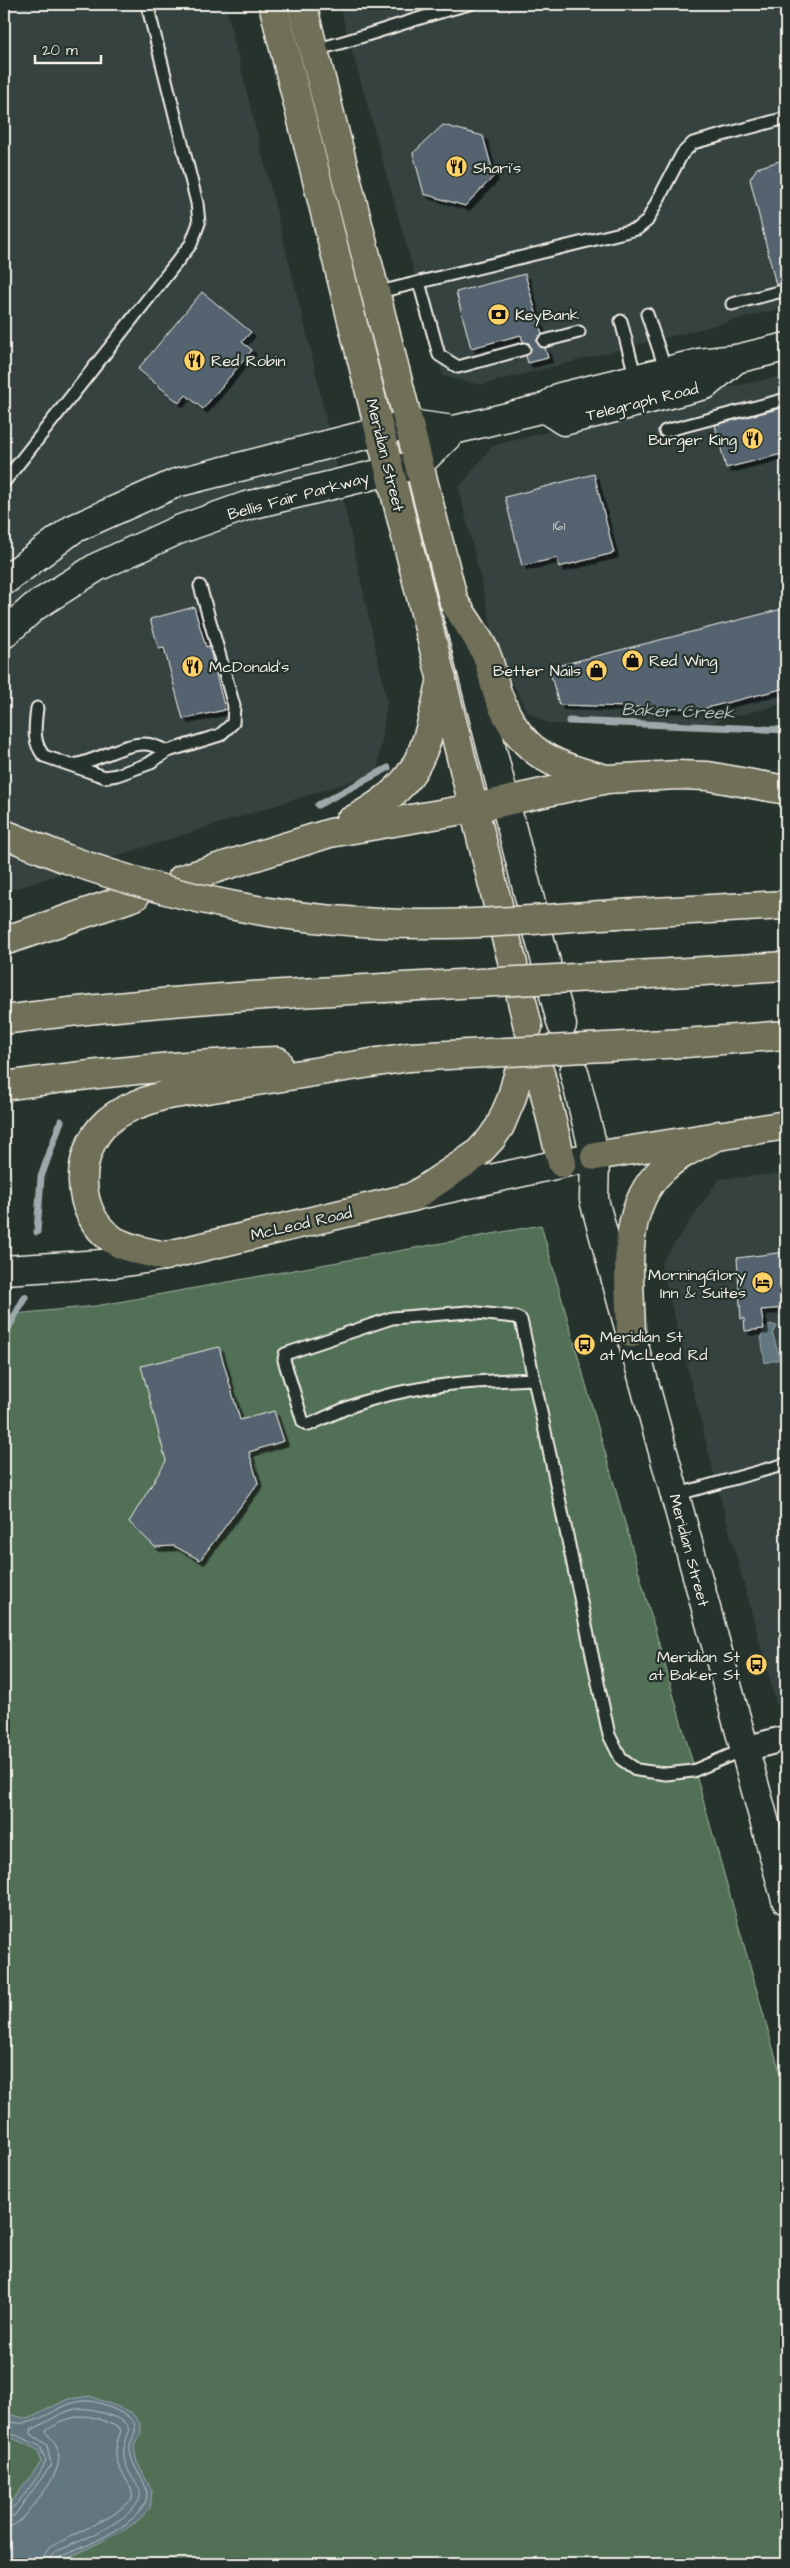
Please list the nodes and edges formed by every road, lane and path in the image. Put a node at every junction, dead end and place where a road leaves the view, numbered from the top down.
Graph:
1 (147, 4) edge
2 (273, 4) edge
3 (288, 4) edge
4 (302, 4) edge
5 (470, 4) edge
6 (313, 50) junction
7 (786, 118) edge
8 (419, 282) junction
9 (786, 290) edge
10 (375, 293) junction
11 (732, 304) dead end
12 (647, 314) dead end
13 (621, 321) dead end
14 (579, 332) dead end
15 (544, 341) dead end
16 (786, 347) edge
17 (524, 349) dead end
18 (736, 360) junction
19 (666, 371) junction
20 (636, 379) junction
21 (786, 399) edge
22 (544, 408) junction
23 (409, 424) junction
24 (454, 430) junction
25 (665, 430) dead end
26 (380, 432) junction
27 (419, 464) junction
28 (390, 471) junction
29 (4, 482) edge
30 (4, 581) edge
31 (200, 586) dead end
32 (454, 602) junction
33 (4, 634) edge
34 (442, 679) junction
35 (36, 708) dead end
36 (168, 751) junction
37 (72, 765) junction
38 (607, 778) junction
39 (786, 790) edge
40 (505, 801) junction
41 (474, 808) junction
42 (330, 832) junction
43 (4, 834) edge
44 (182, 879) dead end
45 (135, 896) dead end
46 (531, 904) dead end
47 (779, 905) edge
48 (498, 906) dead end
49 (538, 932) dead end
50 (505, 934) dead end
51 (4, 941) edge
52 (546, 962) dead end
53 (513, 964) dead end
54 (786, 966) edge
55 (554, 995) dead end
56 (521, 997) dead end
57 (4, 1020) edge
58 (562, 1025) dead end
59 (524, 1027) dead end
60 (786, 1035) edge
61 (408, 1057) junction
62 (574, 1072) dead end
63 (4, 1086) edge
64 (786, 1125) edge
65 (719, 1135) junction
66 (595, 1156) junction
67 (562, 1163) junction
68 (413, 1197) junction
69 (594, 1200) junction
70 (164, 1256) junction
71 (4, 1270) edge
72 (630, 1333) junction
73 (534, 1379) junction
74 (786, 1464) edge
75 (675, 1495) junction
76 (786, 1738) edge
77 (745, 1749) junction
78 (786, 1900) edge

1 - 29 lane
2 - 26 highway, Meridian Street
3 - 6 highway
4 - 6 highway, Meridian Street
5 - 6 lane
6 - 10 highway, Meridian Street
7 - 8 lane
8 - 10 lane
8 - 17 lane
9 - 11 lane
10 - 23 highway, Meridian Street
12 - 19 lane
13 - 20 lane
14 - 15 lane
16 - 18 main road, Telegraph Road
18 - 19 main road, Telegraph Road
18 - 22 main road, Telegraph Road
19 - 20 main road, Telegraph Road
20 - 22 main road, Telegraph Road
21 - 25 lane
22 - 24 main road, Telegraph Road
23 - 24 main road
23 - 26 main road
23 - 27 highway, Meridian Street
24 - 27 main road
26 - 28 highway, Meridian Street
26 - 30 main road
27 - 28 main road, Bellis Fair Parkway
27 - 32 highway, Meridian Street
28 - 33 main road, Bellis Fair Parkway
28 - 34 highway, Meridian Street
31 - 36 lane
32 - 38 highway
32 - 40 main road, Meridian Street
34 - 41 highway, Meridian Street
34 - 42 highway
35 - 37 lane
36 - 37 lane
36 - 37 lane
38 - 39 highway
38 - 40 highway
40 - 41 highway
40 - 46 main road, Meridian Street
41 - 42 highway
41 - 48 highway, Meridian Street
42 - 44 highway
43 - 47 highway, bridge
45 - 51 highway
49 - 52 main road
50 - 53 highway
54 - 57 highway, bridge
55 - 58 main road
56 - 59 highway
60 - 61 highway, bridge
61 - 63 highway
61 - 70 highway
62 - 66 main road, Meridian Street
64 - 65 highway
65 - 66 highway
65 - 72 highway
66 - 67 main road, McLeod Road
66 - 69 main road, Meridian Street
67 - 68 main road, McLeod Road
67 - 68 highway, Meridian Street
67 - 69 main road, Meridian Street
68 - 70 highway, McLeod Road
69 - 72 main road, Meridian Street
70 - 71 main road, McLeod Road
72 - 75 main road, Meridian Street
73 - 73 lane
73 - 77 lane
74 - 75 lane
75 - 77 main road, Meridian Street
76 - 77 street
77 - 78 main road, Meridian Street

